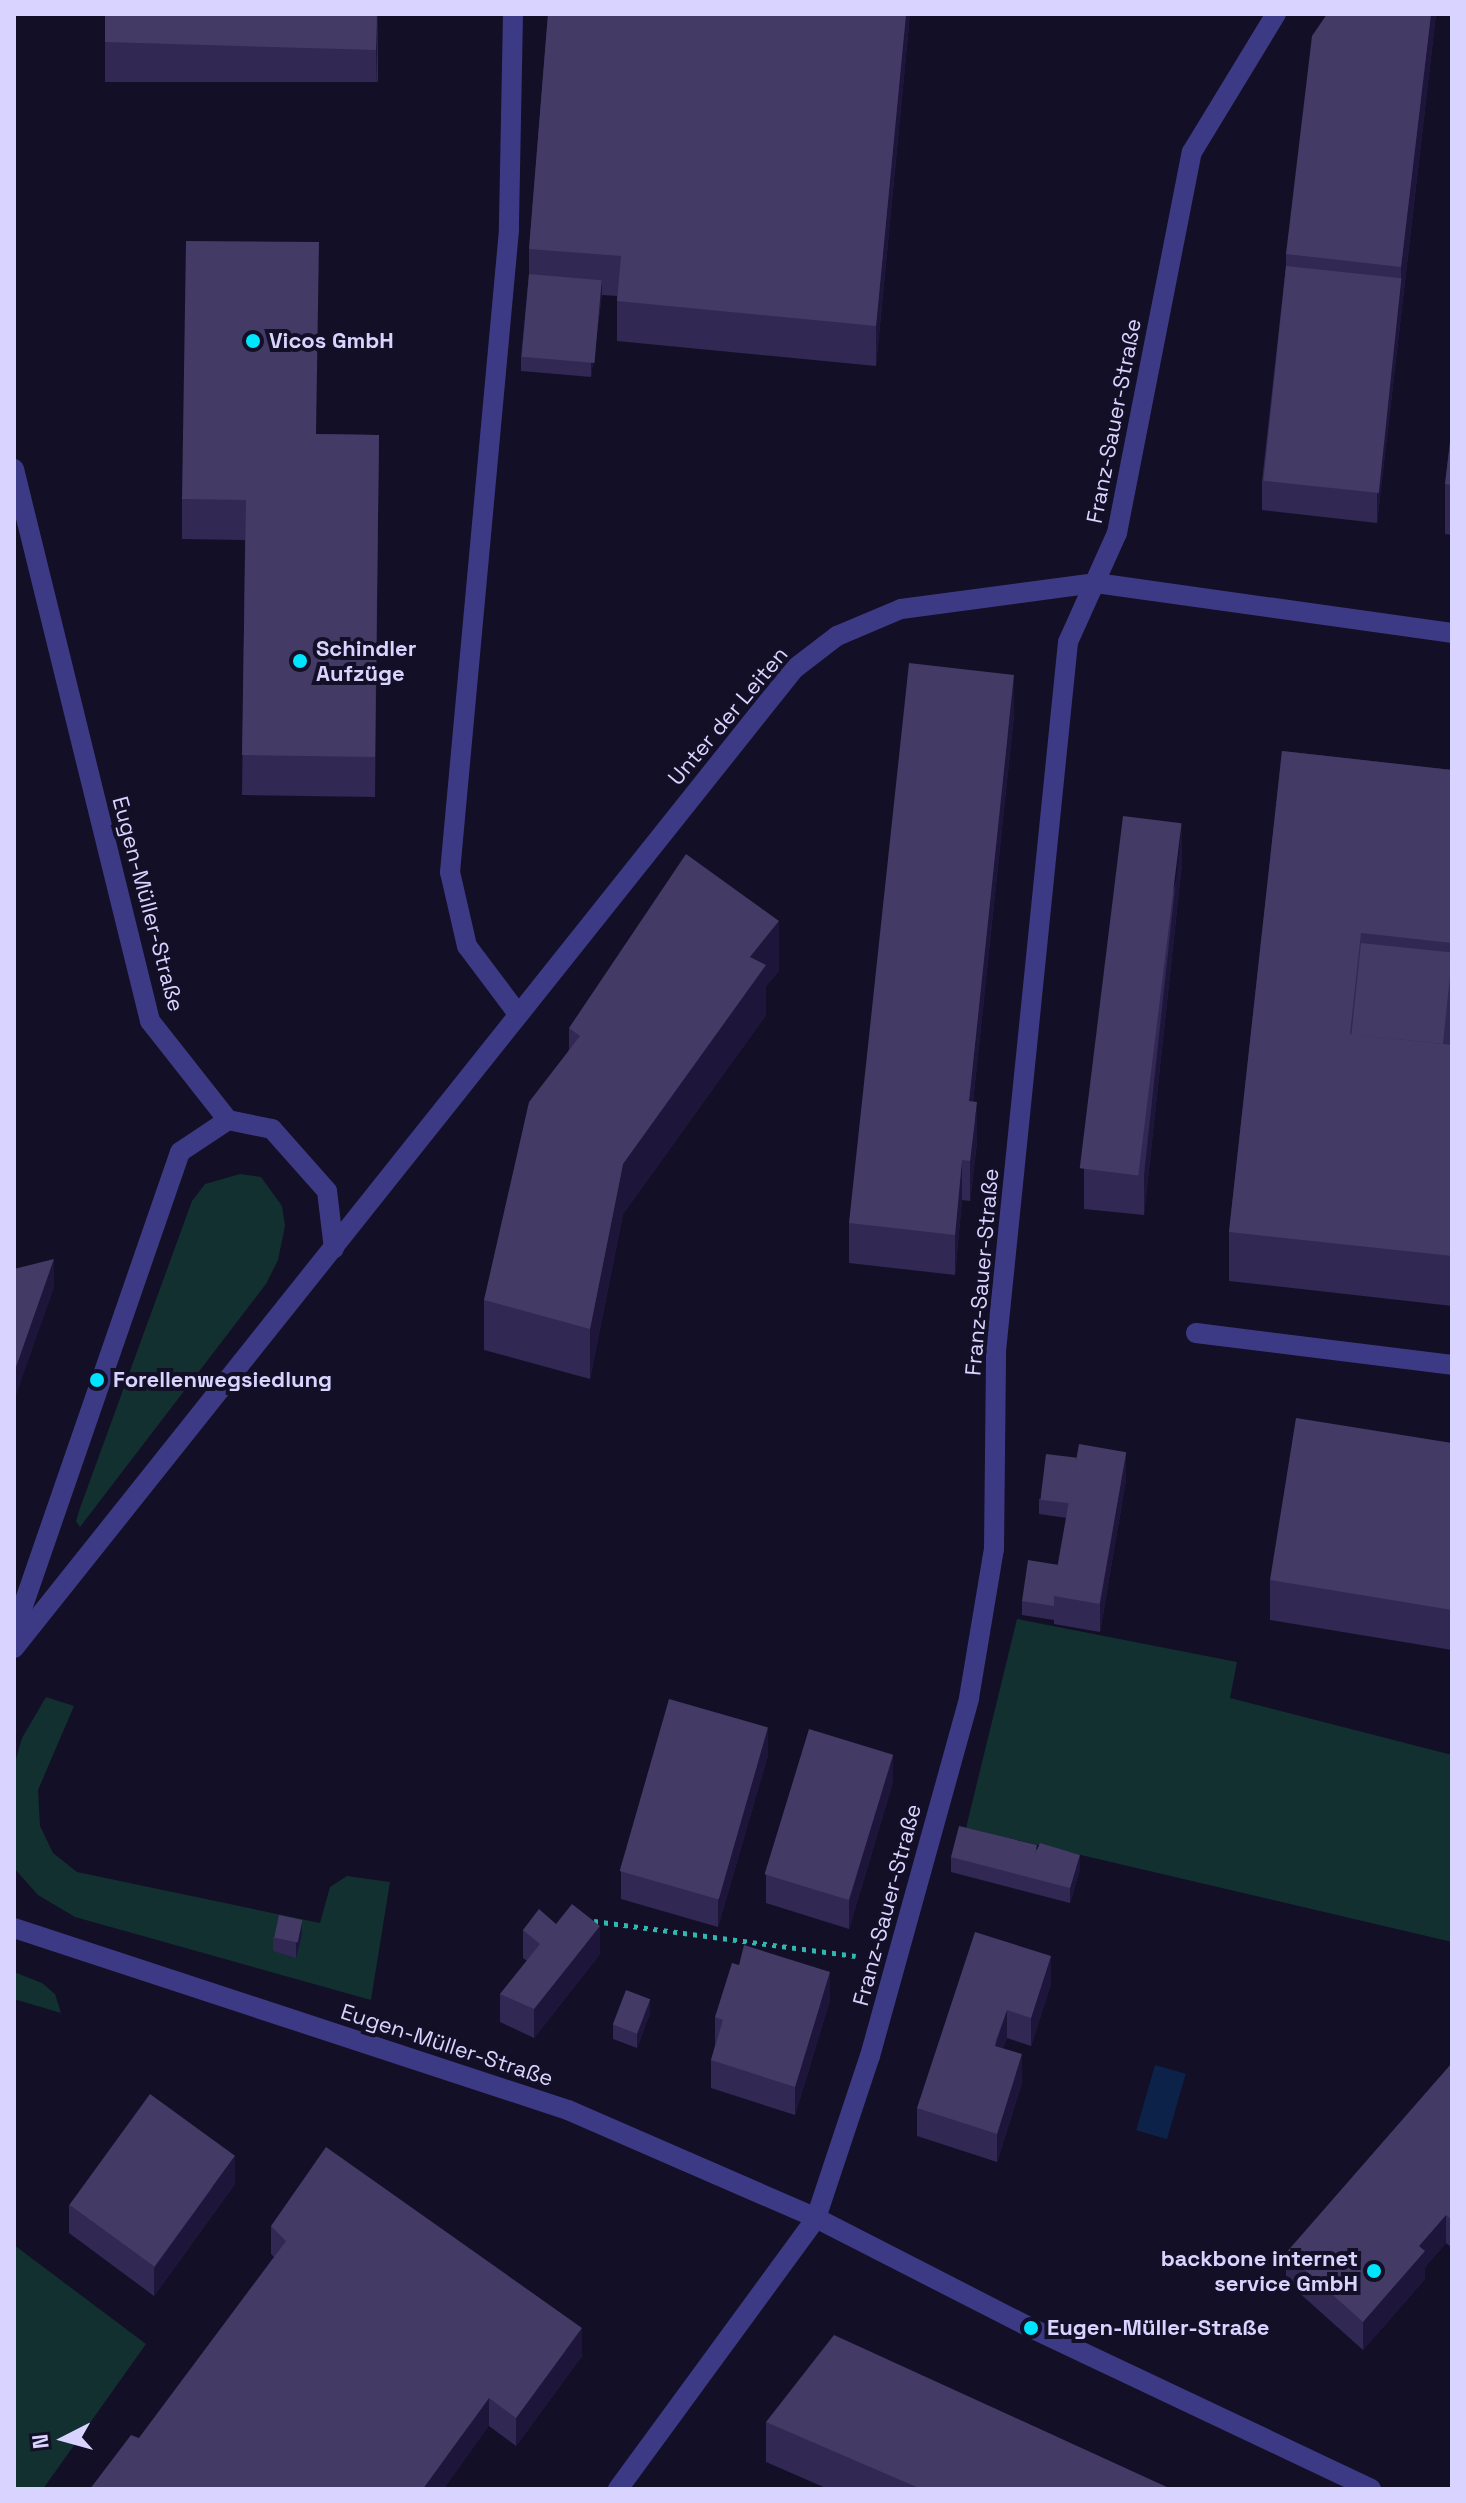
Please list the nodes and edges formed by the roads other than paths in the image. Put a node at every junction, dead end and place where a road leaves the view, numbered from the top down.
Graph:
1 (513, 14) edge
2 (1276, 14) edge
3 (14, 469) edge
4 (1096, 583) junction
5 (1452, 633) edge
6 (518, 1014) junction
7 (228, 1120) junction
8 (334, 1249) junction
9 (1196, 1333) dead end
10 (1452, 1365) edge
11 (14, 1632) edge
12 (14, 1648) edge
13 (14, 1928) edge
14 (816, 2218) junction
15 (618, 2489) edge
16 (1371, 2489) edge

1 - 6 street
2 - 4 street, Franz-Sauer-Straße
3 - 7 street, Eugen-Müller-Straße
4 - 5 street, Unter der Leiten
4 - 6 street, Unter der Leiten
4 - 14 street, Franz-Sauer-Straße
6 - 8 street, Unter der Leiten
7 - 8 street
7 - 11 street
8 - 12 street
9 - 10 street
13 - 14 street, Eugen-Müller-Straße
14 - 15 street, Franz-Sauer-Straße
14 - 16 street, Eugen-Müller-Straße

